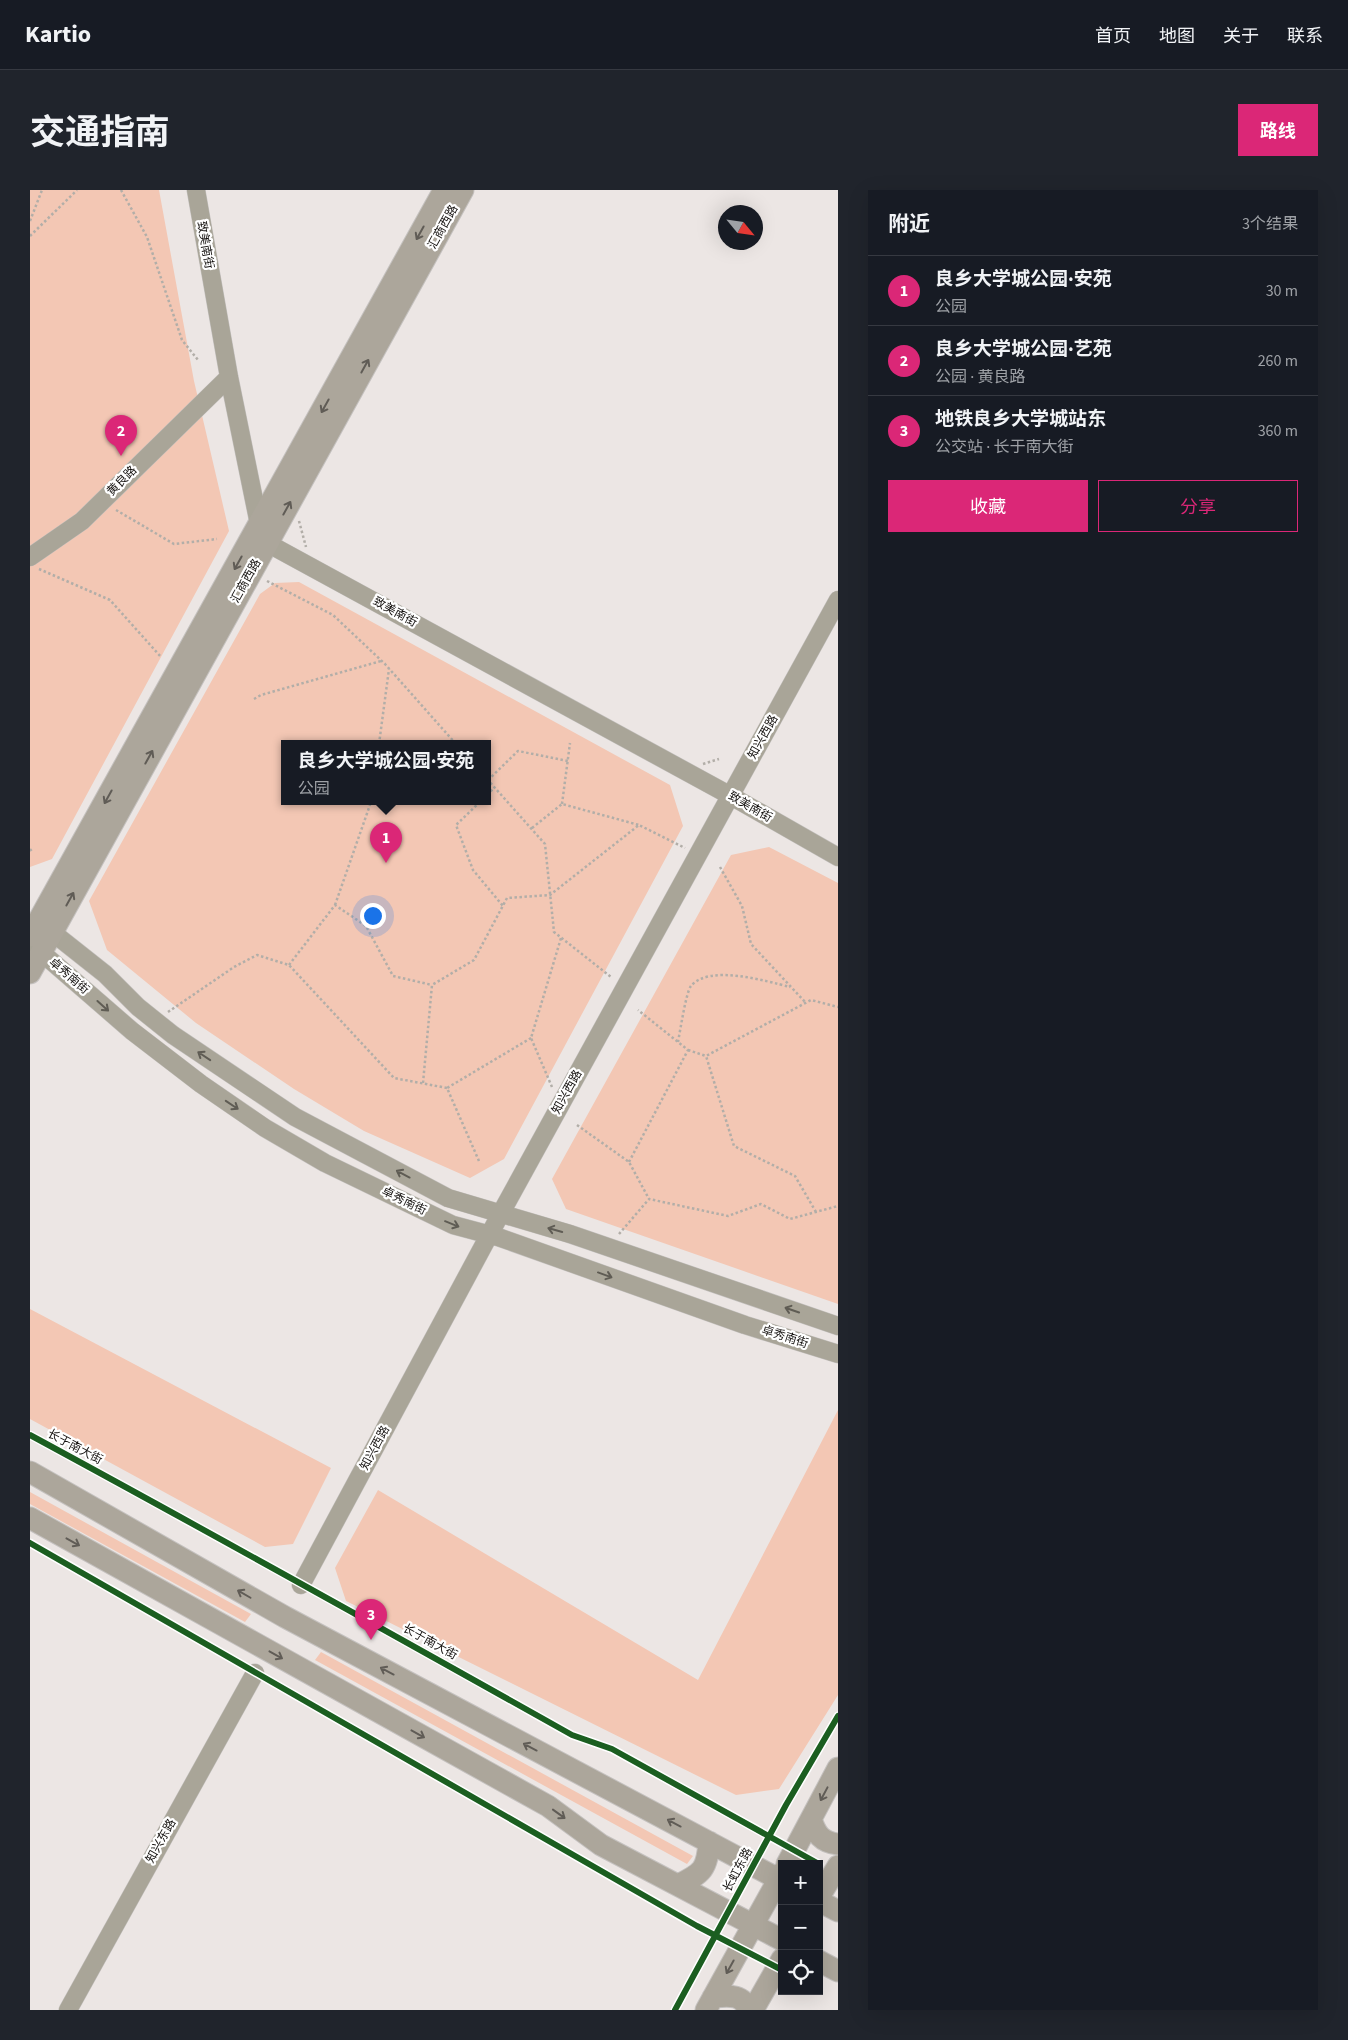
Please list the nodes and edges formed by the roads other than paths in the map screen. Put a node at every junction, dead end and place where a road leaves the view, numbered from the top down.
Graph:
1 (196, 190) edge
2 (444, 190) edge
3 (463, 190) edge
4 (229, 377) junction
5 (263, 534) junction
6 (34, 563) edge
7 (838, 600) edge
8 (731, 796) junction
9 (838, 857) edge
10 (46, 925) junction
11 (34, 942) edge
12 (30, 973) edge
13 (501, 1213) junction
14 (490, 1236) junction
15 (838, 1326) edge
16 (838, 1354) edge
17 (30, 1472) edge
18 (30, 1518) edge
19 (301, 1585) dead end
20 (255, 1673) dead end
21 (838, 1768) edge
22 (811, 1819) junction
23 (709, 1842) junction
24 (838, 1844) edge
25 (789, 1860) edge
26 (838, 1866) edge
27 (778, 1872) edge
28 (778, 1881) edge
29 (678, 1885) junction
30 (823, 1890) edge
31 (823, 1904) edge
32 (838, 1911) edge
33 (752, 1924) junction
34 (778, 1938) edge
35 (823, 1963) edge
36 (778, 1966) edge
37 (838, 1971) edge
38 (710, 2004) edge
39 (68, 2010) edge
40 (748, 2010) edge
41 (753, 2010) edge

1 - 4 street, 致美南街
2 -> 5 main road, 汇商西路
5 -> 3 main road, 汇商西路
4 - 5 street, 致美南街
4 - 6 street, 黄良路
5 - 8 street, 致美南街
5 - 10 main road, 汇商西路
7 - 8 street, 知兴西路
8 - 9 street, 致美南街
8 - 13 street, 知兴西路
10 - 11 main road, 汇商西路
13 -> 10 street, 卓秀南街
11 - 12 main road, 汇商西路
11 -> 14 street, 卓秀南街
13 - 14 street, 知兴西路
15 -> 13 street, 卓秀南街
14 -> 16 street, 卓秀南街
14 - 19 street, 知兴西路
23 -> 17 main road
18 -> 29 main road
20 - 39 street, 知兴东路
21 -> 22 main road
22 - 24 main road
22 - 25 main road
23 - 27 main road
23 - 29 main road
26 - 30 main road
28 - 33 main road
29 - 33 main road
31 - 32 main road
33 - 34 main road
33 -> 38 main road
35 - 37 main road
36 - 41 main road
38 - 40 main road

